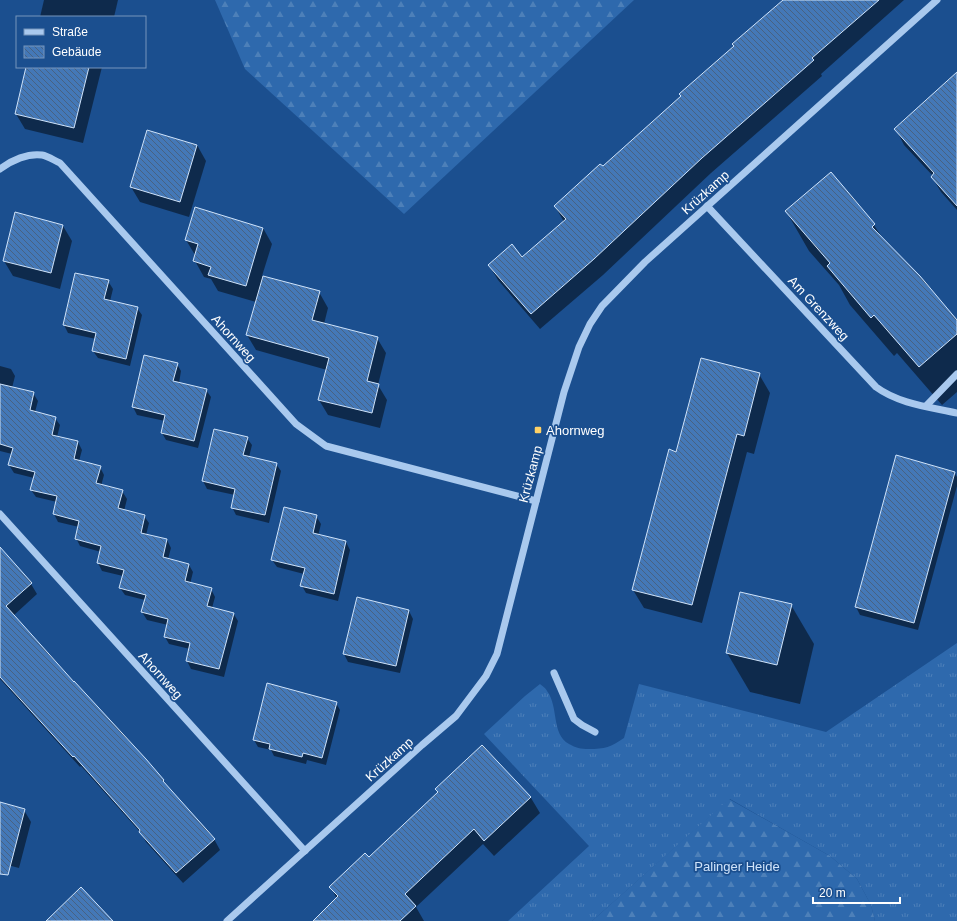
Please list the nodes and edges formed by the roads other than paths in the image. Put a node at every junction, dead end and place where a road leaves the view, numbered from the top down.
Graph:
1 (937, 0) edge
2 (0, 169) edge
3 (707, 206) junction
4 (957, 374) edge
5 (926, 406) junction
6 (957, 413) edge
7 (536, 501) junction
8 (0, 514) edge
9 (554, 673) dead end
10 (595, 732) dead end
11 (305, 851) junction
12 (227, 921) edge

1 - 3 street, Krüzkamp
2 - 7 street, Ahornweg
3 - 5 street, Am Grenzweg
3 - 7 street, Krüzkamp
4 - 5 street
5 - 6 street, Am Grenzweg
7 - 11 street, Krüzkamp
8 - 11 street, Ahornweg
9 - 10 street
11 - 12 street, Krüzkamp

